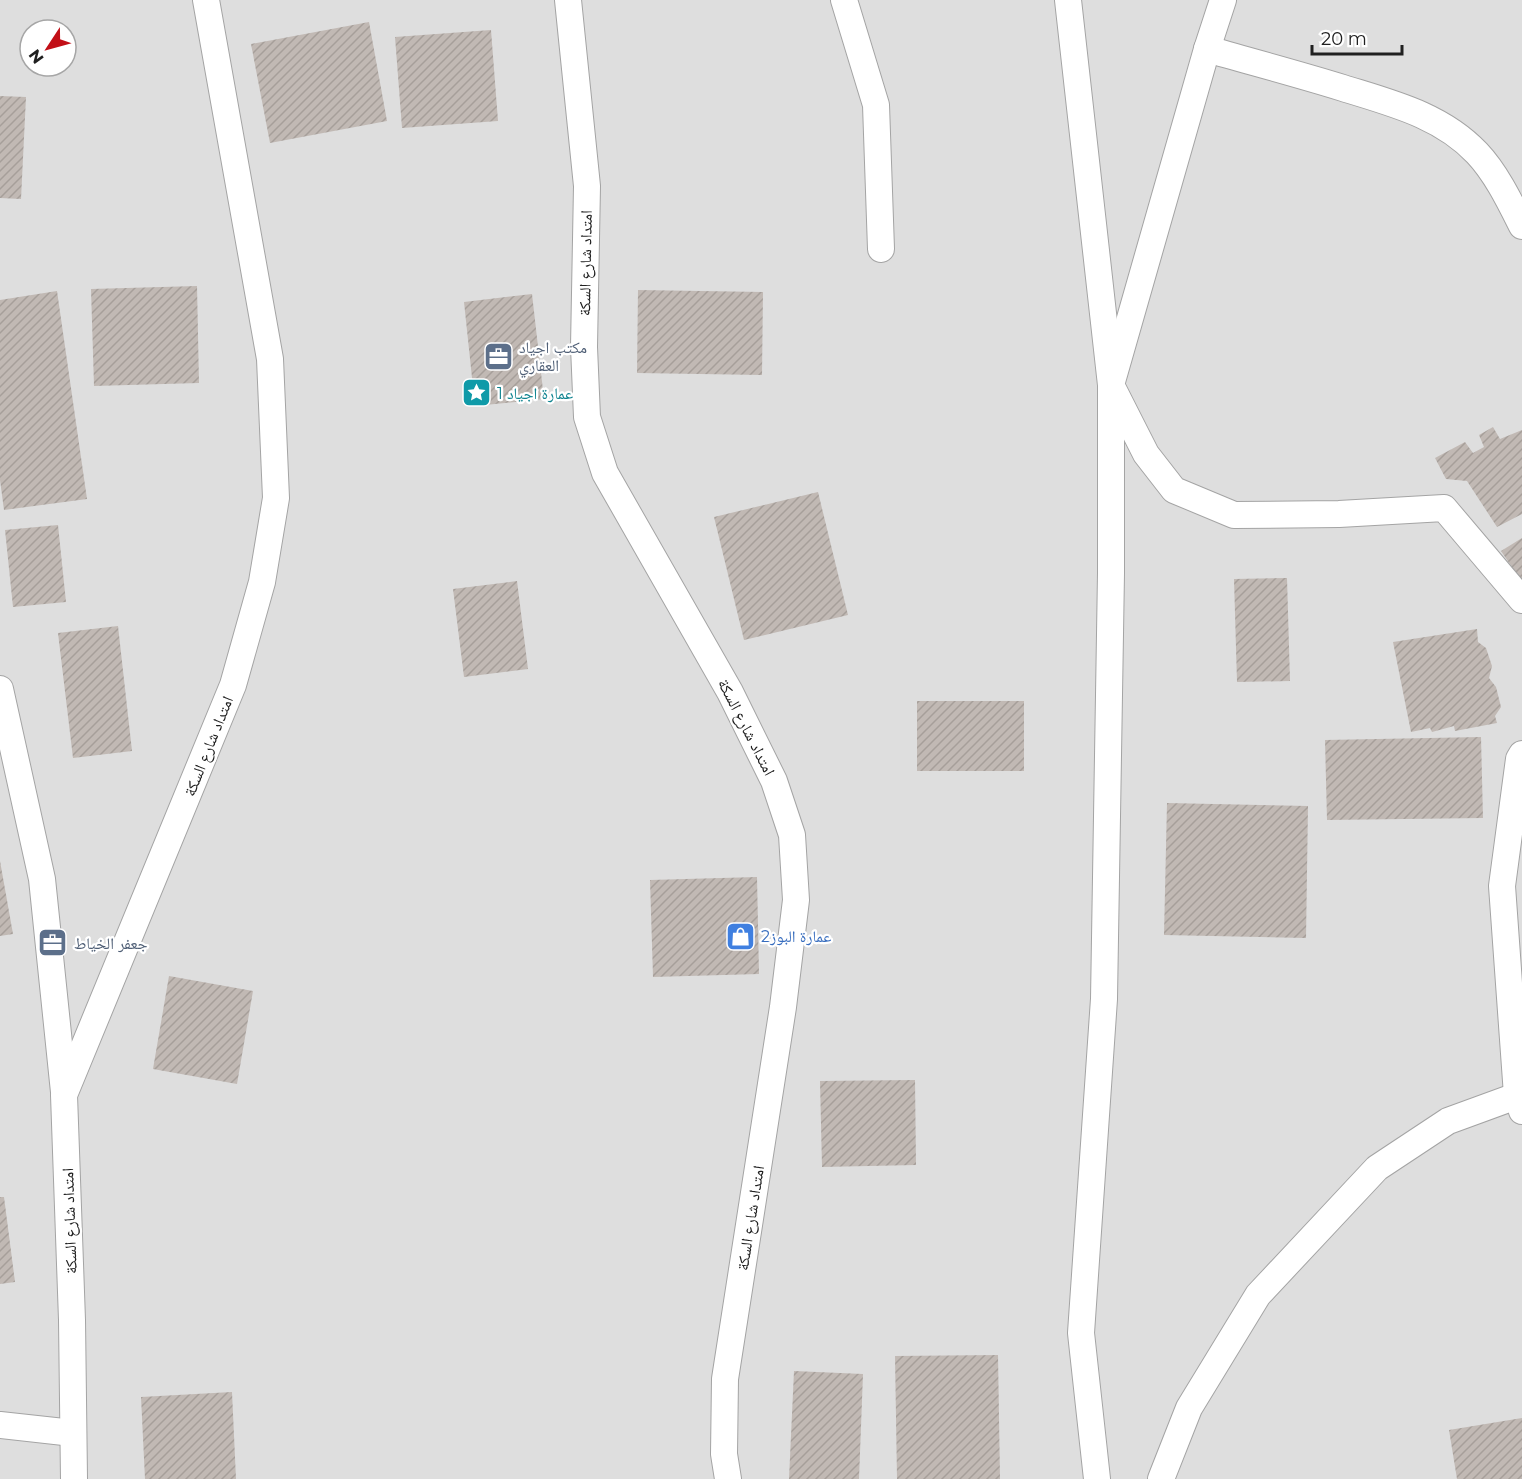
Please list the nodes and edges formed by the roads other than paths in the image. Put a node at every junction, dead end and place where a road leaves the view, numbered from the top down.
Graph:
1 (206, 0) edge
2 (568, 0) edge
3 (844, 0) edge
4 (1068, 0) edge
5 (1223, 0) edge
6 (1207, 49) junction
7 (1522, 226) edge
8 (881, 249) dead end
9 (1111, 385) junction
10 (1522, 600) edge
11 (0, 689) edge
12 (1522, 754) edge
13 (64, 1095) junction
14 (1520, 1100) edge
15 (0, 1425) edge
16 (73, 1433) junction
17 (74, 1479) edge
18 (728, 1479) edge
19 (1096, 1479) edge
20 (1161, 1479) edge

1 - 13 street, امتداد شارع السكة
2 - 18 street, امتداد شارع السكة
3 - 8 street
4 - 9 street
5 - 6 street
6 - 7 street
6 - 9 street
9 - 10 street
9 - 19 street
11 - 13 street
12 - 14 street
13 - 16 street, امتداد شارع السكة
14 - 20 street
15 - 16 street
16 - 17 street, امتداد شارع السكة

